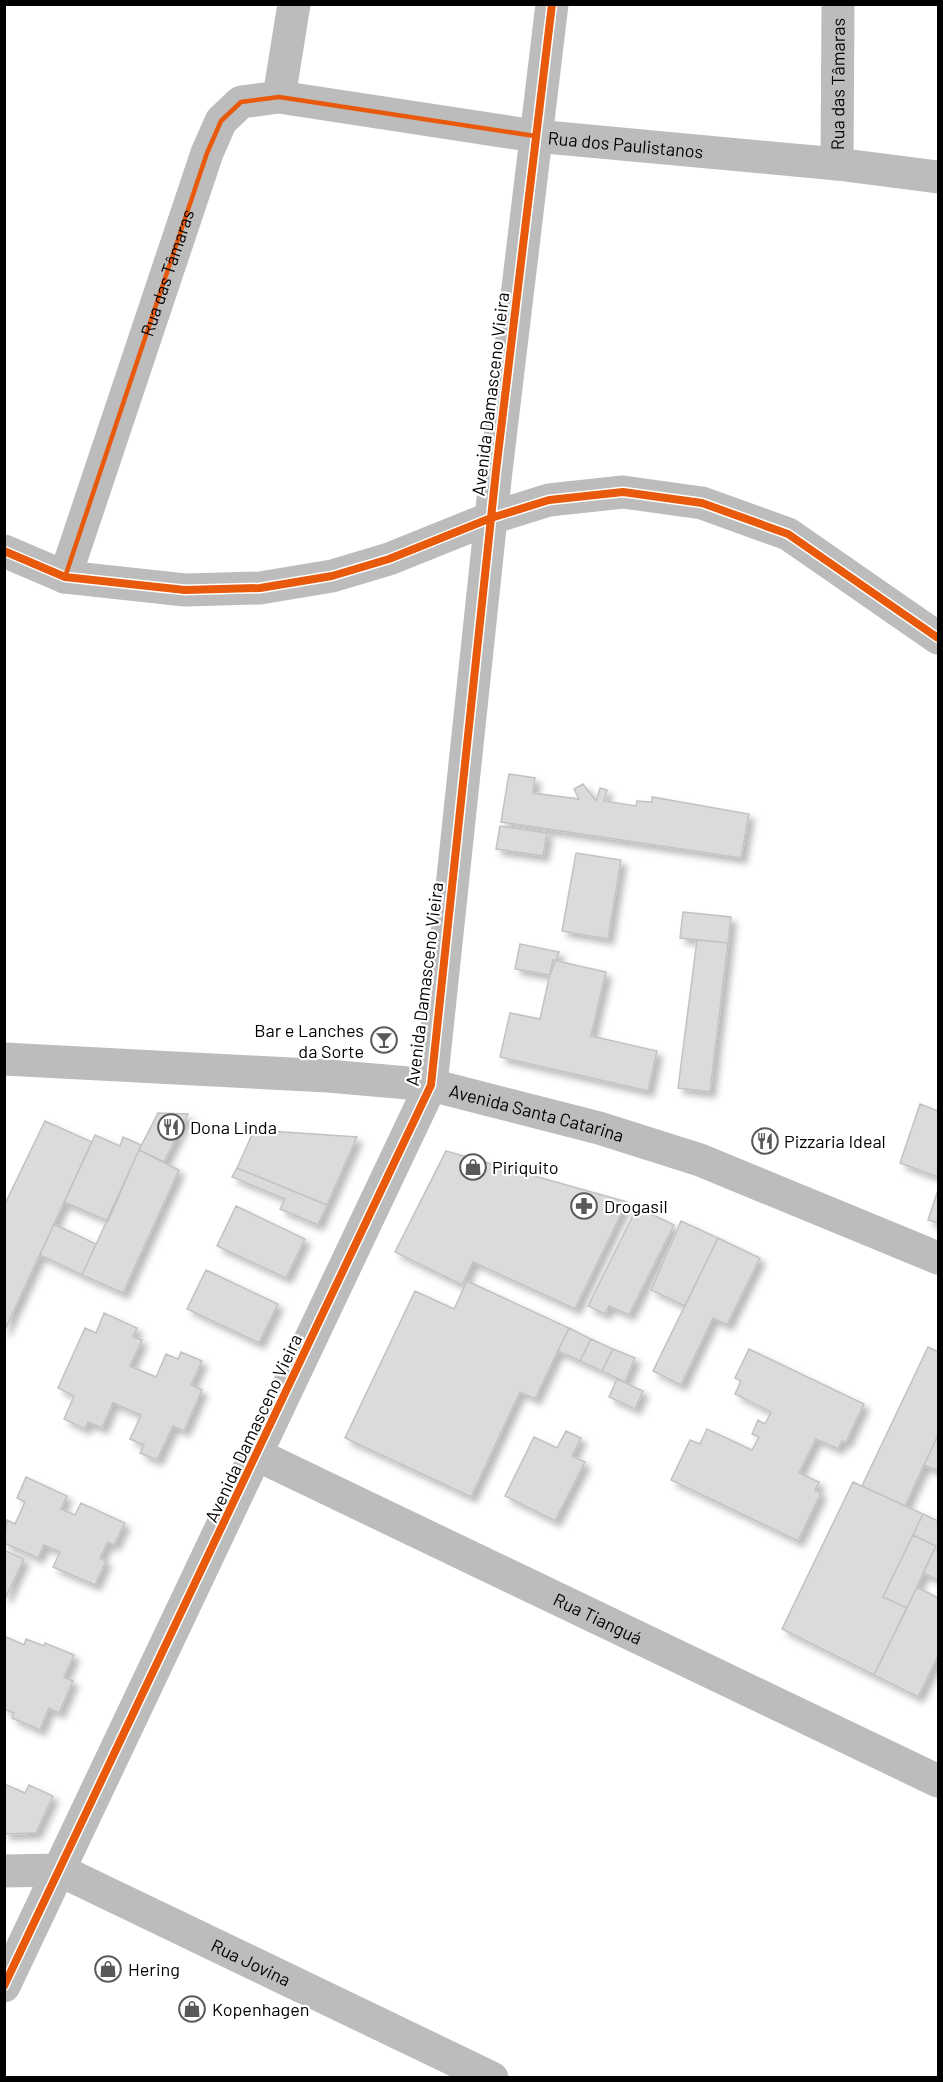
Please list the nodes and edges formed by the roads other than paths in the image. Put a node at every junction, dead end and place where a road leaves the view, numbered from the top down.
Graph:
1 (294, 4) edge
2 (552, 4) edge
3 (838, 4) edge
4 (279, 97) junction
5 (535, 136) junction
6 (837, 164) junction
7 (939, 177) edge
8 (490, 518) junction
9 (4, 551) edge
10 (65, 577) junction
11 (939, 638) edge
12 (4, 1059) edge
13 (431, 1085) junction
14 (939, 1258) edge
15 (257, 1455) junction
16 (939, 1781) edge
17 (59, 1870) junction
18 (4, 1871) edge
19 (4, 1986) edge
20 (492, 2078) edge

1 - 4 street
2 - 5 street, Avenida Damasceno Vieira
3 - 6 street, Rua das Tâmaras
4 - 5 street, Rua dos Paulistanos
4 - 10 street, Rua das Tâmaras
5 - 6 street, Rua dos Paulistanos
5 - 8 street, Avenida Damasceno Vieira
6 - 7 street, Rua dos Paulistanos
8 - 10 street
8 - 11 street
8 - 13 street, Avenida Damasceno Vieira
9 - 10 street
12 - 13 street, Avenida Santa Catarina
13 - 14 street, Avenida Santa Catarina
13 - 15 street, Avenida Damasceno Vieira
15 - 16 street, Rua Tianguá
15 - 17 street, Avenida Damasceno Vieira
17 - 18 street, Rua Jovina
17 - 19 street, Avenida Damasceno Vieira
17 - 20 street, Rua Jovina

